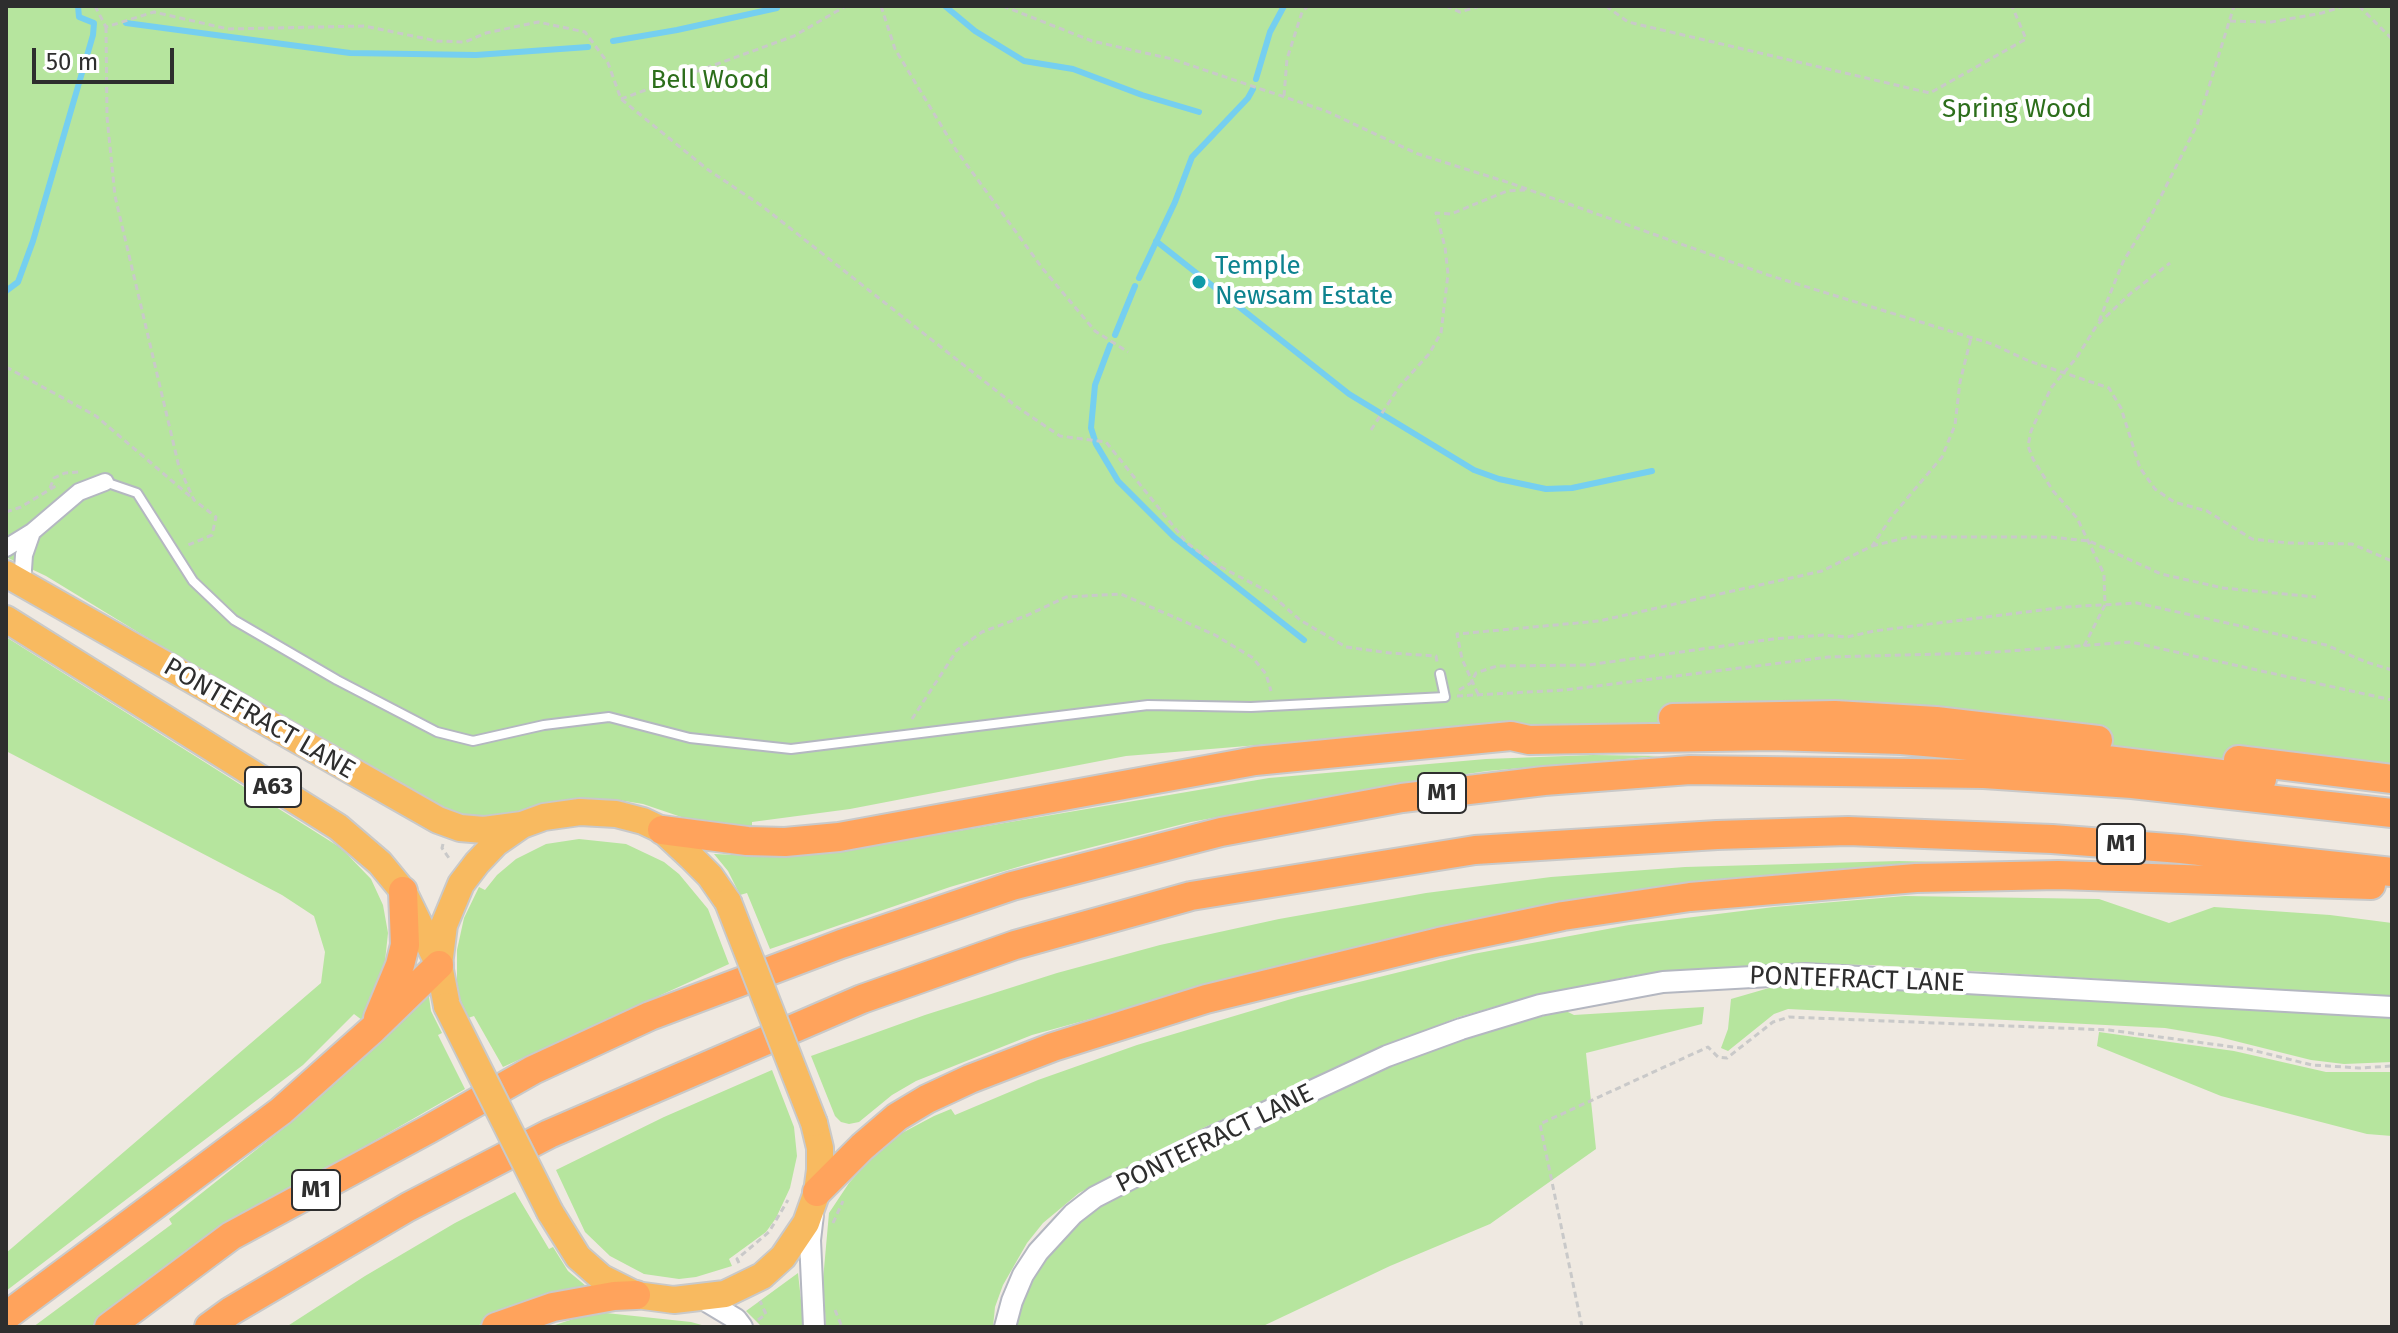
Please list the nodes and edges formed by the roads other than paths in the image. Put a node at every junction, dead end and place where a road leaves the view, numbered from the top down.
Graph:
1 (105, 482) joint
2 (32, 532) junction
3 (6, 548) edge
4 (14, 579) edge
5 (6, 619) edge
6 (1440, 674) road end
7 (1511, 736) junction
8 (2392, 779) edge
9 (2392, 796) edge
10 (2392, 813) edge
11 (522, 825) junction
12 (662, 830) junction
13 (2392, 872) edge
14 (2392, 884) edge
15 (403, 891) junction
16 (439, 965) junction
17 (2392, 1007) edge
18 (373, 1029) junction
19 (808, 1195) junction
20 (636, 1295) junction
21 (701, 1298) junction
22 (6, 1316) edge
23 (109, 1327) edge
24 (209, 1327) edge
25 (496, 1327) edge
26 (742, 1327) edge
27 (814, 1327) edge
28 (1005, 1327) edge

1 - 2 street
1 - 6 lane
2 - 3 street
2 - 4 street
4 - 11 highway, PONTEFRACT LANE / A63
5 - 15 highway, PONTEFRACT LANE / A63
7 - 8 highway, M1
7 - 9 highway, M1
7 - 12 highway, M1
10 - 23 highway, M1
11 - 12 highway
11 - 16 highway
12 - 19 highway, bridge
13 - 24 highway, M1
14 - 19 highway, M1
15 - 16 highway, PONTEFRACT LANE / A63
15 - 18 highway
16 - 18 highway
16 - 20 highway, bridge
17 - 28 street, PONTEFRACT LANE
18 - 22 highway
19 - 21 highway
19 - 27 street
20 - 21 highway
20 - 25 highway
21 - 26 street

